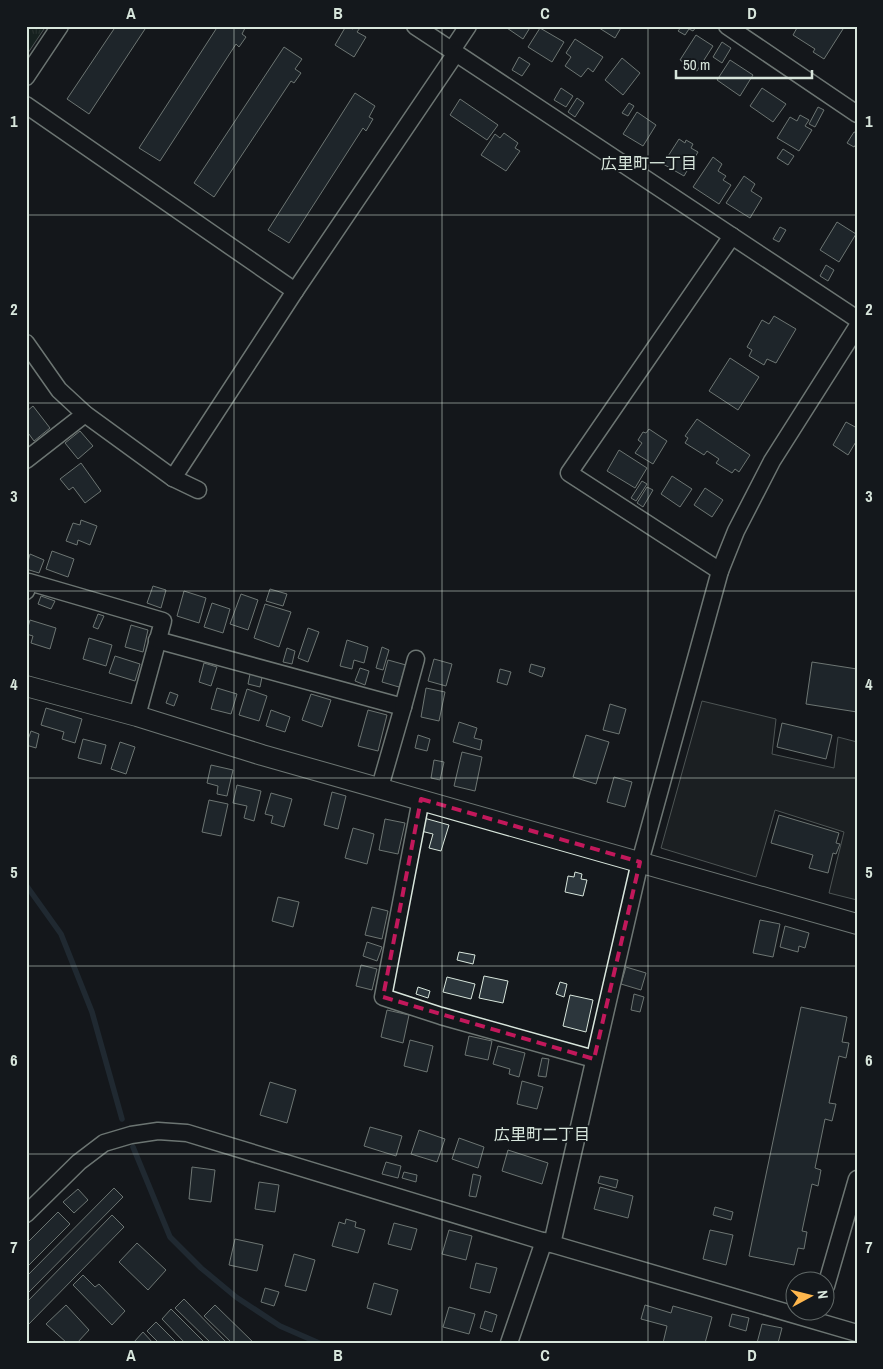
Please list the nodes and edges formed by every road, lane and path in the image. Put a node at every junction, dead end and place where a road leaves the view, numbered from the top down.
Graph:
1 (60, 26) edge
2 (415, 26) edge
3 (468, 26) edge
4 (727, 26) edge
5 (453, 52) junction
6 (26, 78) edge
7 (26, 105) edge
8 (857, 114) edge
9 (732, 236) junction
10 (295, 291) junction
11 (857, 319) edge
12 (857, 327) edge
13 (26, 343) edge
14 (85, 414) junction
15 (26, 460) edge
16 (173, 478) junction
17 (198, 490) dead end
18 (720, 571) junction
19 (26, 591) edge
20 (158, 640) junction
21 (416, 659) dead end
22 (26, 686) edge
23 (403, 707) junction
24 (138, 716) junction
25 (380, 787) junction
26 (421, 799) junction
27 (640, 862) junction
28 (857, 924) edge
29 (594, 1059) junction
30 (857, 1179) edge
31 (26, 1214) edge
32 (548, 1243) junction
33 (830, 1272) edge
34 (786, 1308) edge
35 (831, 1322) edge
36 (857, 1333) edge
37 (509, 1343) edge

1 - 6 street
2 - 5 street
3 - 5 street
4 - 8 street
5 - 9 street
5 - 10 street
7 - 10 street
9 - 11 street
9 - 18 street
10 - 16 street
12 - 18 street
13 - 14 street
14 - 15 street
14 - 16 street
16 - 17 street
18 - 27 street
19 - 20 street
20 - 23 street
20 - 24 street
21 - 23 street
22 - 24 street
23 - 25 street
24 - 25 street
25 - 26 street
26 - 27 street
26 - 29 street
27 - 28 street
27 - 29 street
29 - 32 street
30 - 33 street
31 - 32 street
32 - 34 street
32 - 37 street
35 - 36 street

